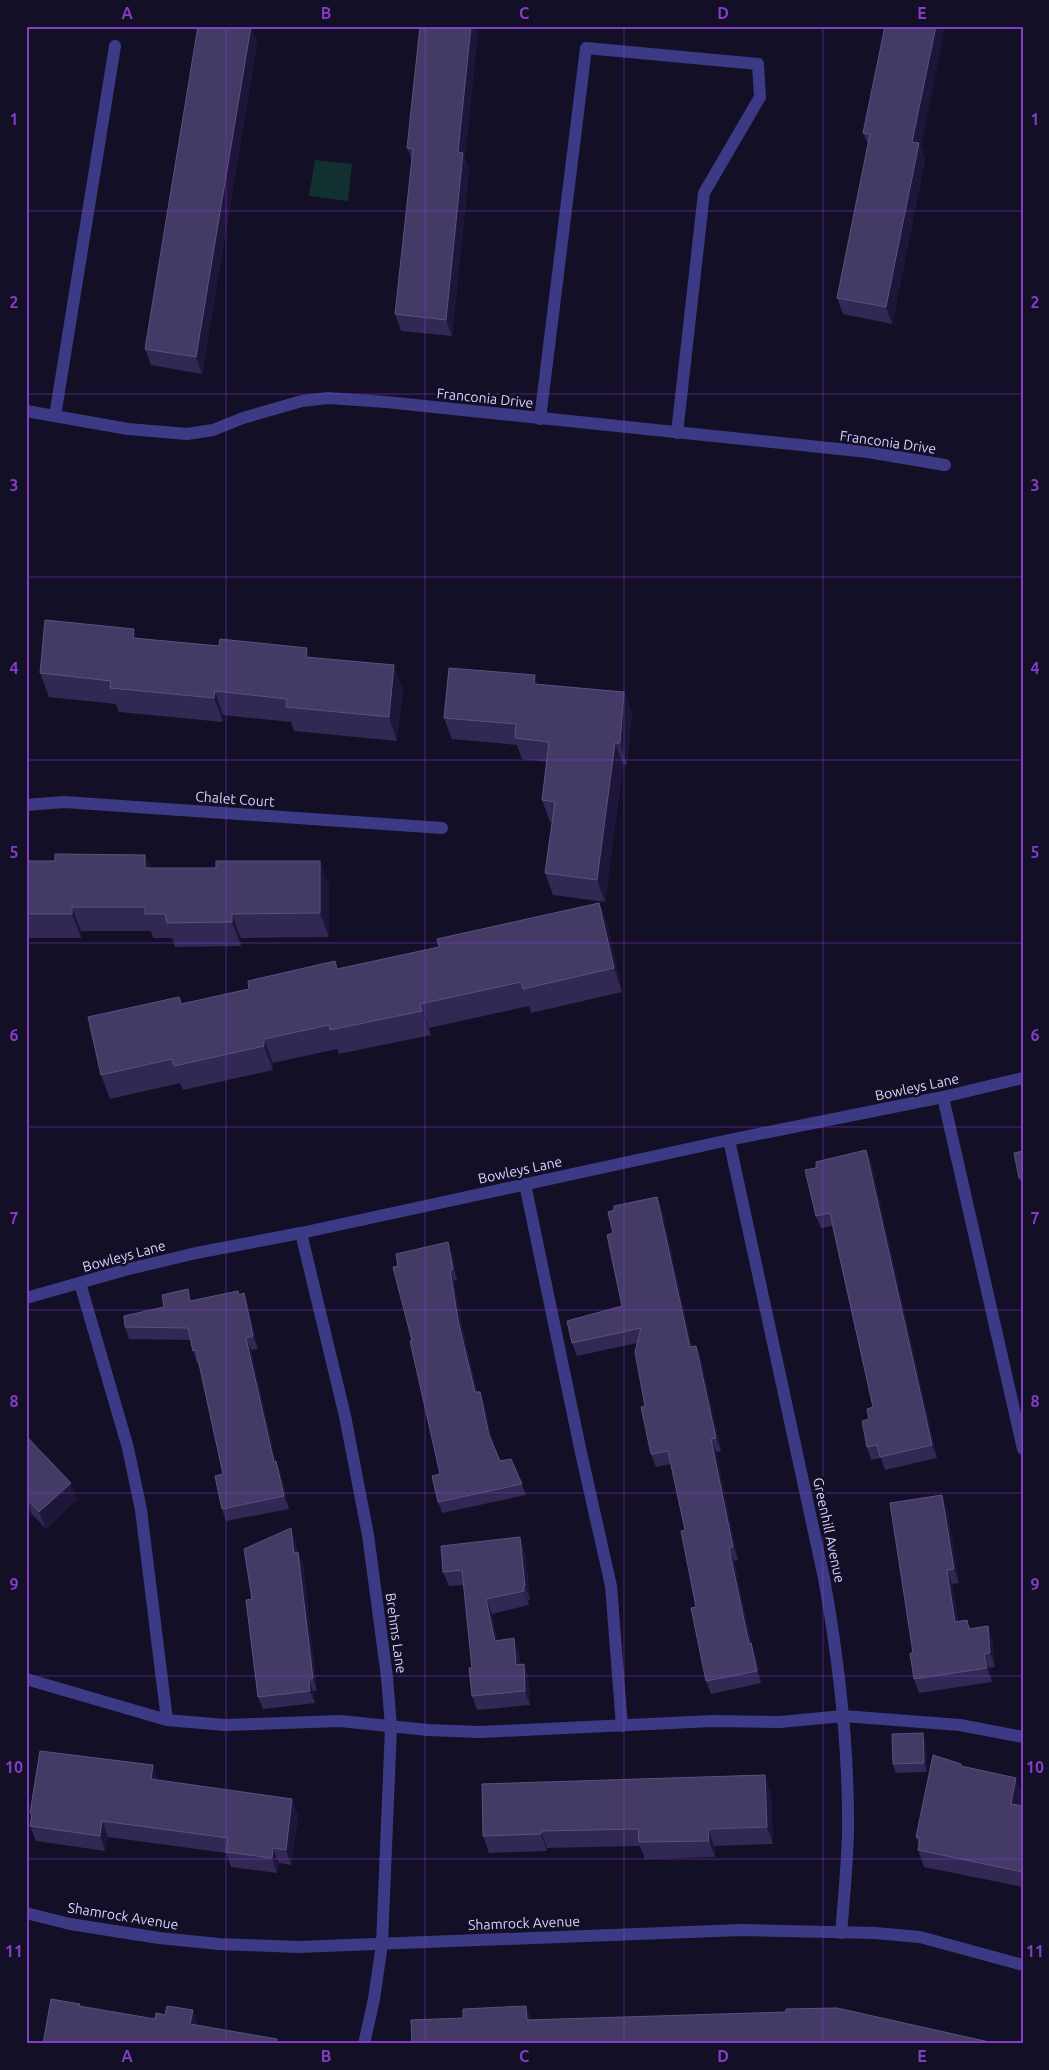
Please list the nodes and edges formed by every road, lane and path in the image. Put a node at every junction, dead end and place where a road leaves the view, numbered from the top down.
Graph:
1 (115, 46) dead end
2 (26, 411) edge
3 (55, 416) junction
4 (540, 419) junction
5 (677, 433) junction
6 (945, 465) dead end
7 (26, 805) edge
8 (442, 828) dead end
9 (1023, 1078) edge
10 (943, 1097) junction
11 (729, 1140) junction
12 (525, 1184) junction
13 (301, 1233) junction
14 (80, 1283) junction
15 (26, 1298) edge
16 (1023, 1449) edge
17 (26, 1679) edge
18 (844, 1716) junction
19 (167, 1720) junction
20 (622, 1726) junction
21 (391, 1727) junction
22 (1023, 1736) edge
23 (26, 1913) edge
24 (841, 1932) junction
25 (382, 1944) junction
26 (1023, 1965) edge
27 (364, 2044) edge

1 - 3 street
2 - 3 street, Franconia Drive
3 - 4 street, Franconia Drive
4 - 5 street, Franconia Drive
4 - 5 street
5 - 6 street, Franconia Drive
7 - 8 street, Chalet Court
9 - 10 street, Bowleys Lane
10 - 11 street, Bowleys Lane
10 - 16 street
11 - 12 street, Bowleys Lane
11 - 18 street, Greenhill Avenue
12 - 13 street, Bowleys Lane
12 - 20 street
13 - 14 street, Bowleys Lane
13 - 21 street, Brehms Lane
14 - 15 street, Bowleys Lane
14 - 19 street
17 - 19 street
18 - 20 street
18 - 22 street
18 - 24 street, Greenhill Avenue
19 - 21 street
20 - 21 street
21 - 25 street, Brehms Lane
23 - 25 street, Shamrock Avenue
24 - 25 street, Shamrock Avenue
24 - 26 street, Shamrock Avenue
25 - 27 street, Brehms Lane

